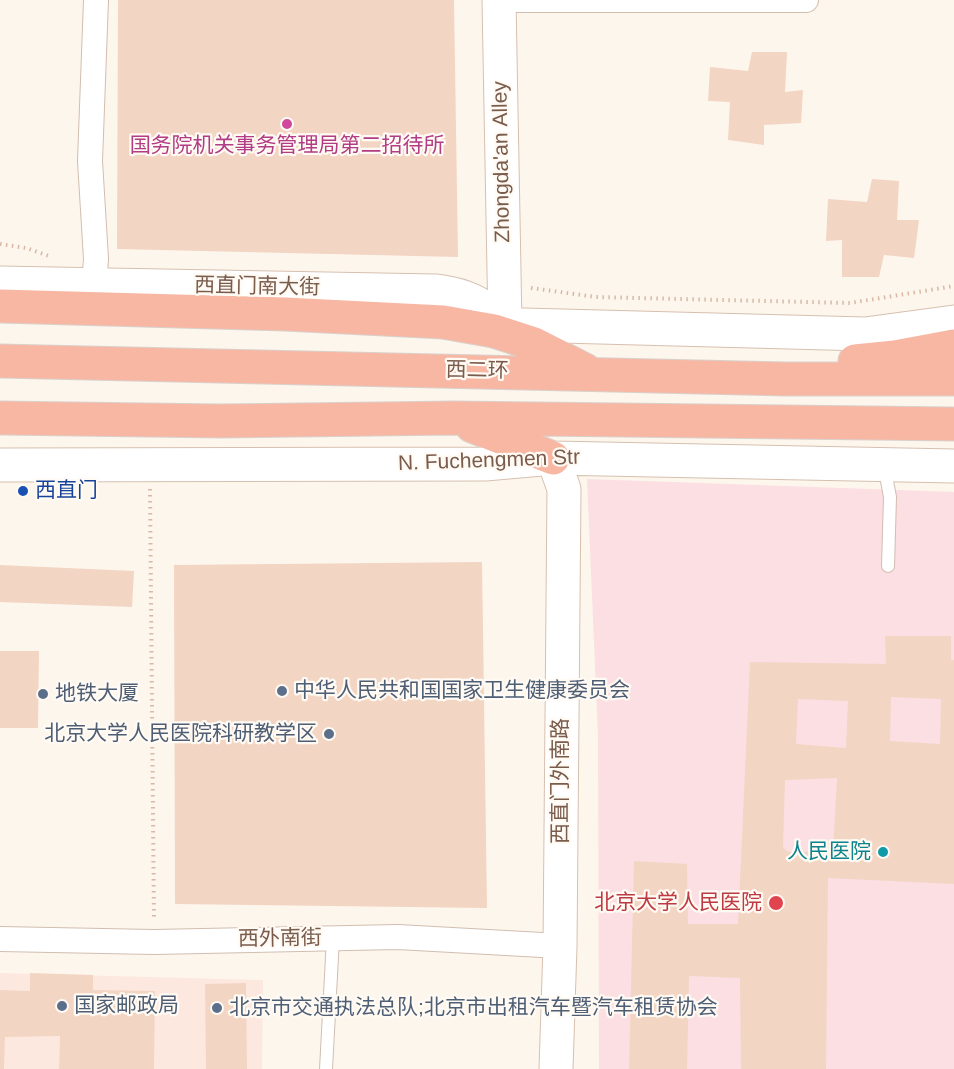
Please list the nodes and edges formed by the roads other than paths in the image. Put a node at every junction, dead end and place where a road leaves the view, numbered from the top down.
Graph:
1 (96, 0) edge
2 (499, 0) edge
3 (806, 0) edge
4 (0, 283) edge
5 (94, 285) junction
6 (0, 306) edge
7 (954, 322) edge
8 (514, 333) junction
9 (954, 346) edge
10 (0, 361) edge
11 (604, 373) junction
12 (786, 379) junction
13 (954, 380) edge
14 (0, 418) edge
15 (454, 418) junction
16 (954, 424) edge
17 (554, 458) junction
18 (884, 464) junction
19 (12, 465) edge
20 (954, 466) edge
21 (888, 566) dead end
22 (333, 938) junction
23 (0, 939) edge
24 (560, 946) junction
25 (326, 1069) edge
26 (556, 1069) edge

1 - 5 street
2 - 3 street
2 - 8 street, Zhongda'an Alley
4 - 5 street, 西直门南大街
5 - 8 street, 西直门南大街
6 - 8 highway
7 - 8 street
8 - 11 highway
9 - 12 highway
10 - 11 highway, 西二环
11 - 12 highway, 西二环
12 - 13 highway, 西二环
14 - 15 highway
15 - 16 highway
15 - 17 highway
17 - 18 street, N. Fuchengmen Str
17 - 19 street, N. Fuchengmen Str
17 - 24 street, 西直门外南路
18 - 20 street, N. Fuchengmen Str
18 - 21 lane
22 - 23 street, 西外南街
22 - 24 street, 西外南街
22 - 25 lane
24 - 26 street, 西直门外南路

